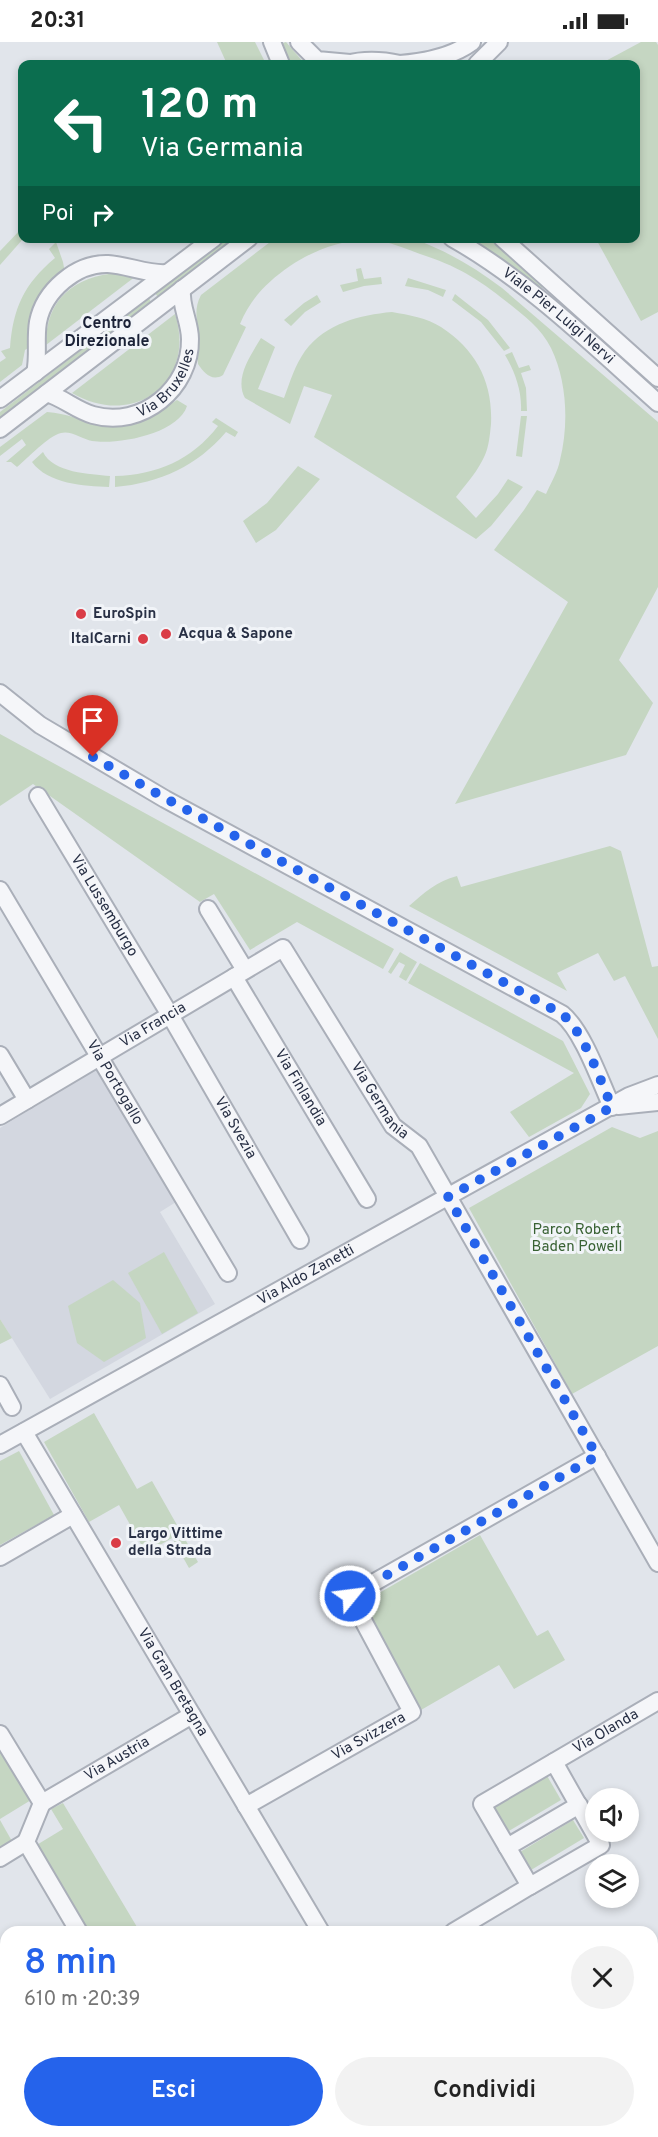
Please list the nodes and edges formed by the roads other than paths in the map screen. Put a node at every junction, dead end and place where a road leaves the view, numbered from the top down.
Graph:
1 (272, 42) edge
2 (299, 42) edge
3 (472, 42) edge
4 (499, 42) edge
5 (279, 60) edge
6 (317, 60) edge
7 (365, 60) edge
8 (384, 60) edge
9 (426, 60) edge
10 (481, 60) edge
11 (207, 243) edge
12 (242, 243) edge
13 (460, 243) edge
14 (508, 243) edge
15 (167, 273) junction
16 (182, 289) junction
17 (35, 373) junction
18 (658, 378) edge
19 (47, 393) junction
20 (0, 399) edge
21 (658, 403) edge
22 (0, 429) edge
23 (0, 693) edge
24 (0, 708) edge
25 (39, 725) junction
26 (38, 796) dead end
27 (0, 890) edge
28 (208, 909) dead end
29 (283, 948) joint
30 (240, 973) junction
31 (170, 1015) junction
32 (0, 1055) edge
33 (99, 1057) junction
34 (658, 1085) edge
35 (27, 1100) junction
36 (658, 1102) edge
37 (612, 1107) junction
38 (0, 1116) edge
39 (448, 1197) junction
40 (367, 1199) dead end
41 (300, 1240) dead end
42 (228, 1273) dead end
43 (0, 1385) edge
44 (12, 1407) dead end
45 (24, 1431) junction
46 (0, 1445) edge
47 (597, 1456) junction
48 (73, 1515) junction
49 (0, 1557) edge
50 (658, 1563) edge
51 (658, 1701) edge
52 (192, 1715) junction
53 (0, 1734) edge
54 (554, 1762) junction
55 (42, 1803) junction
56 (579, 1805) junction
57 (246, 1806) junction
58 (26, 1842) junction
59 (507, 1847) junction
60 (0, 1858) edge
61 (530, 1886) junction
62 (75, 1926) edge
63 (317, 1926) edge
64 (463, 1926) edge

1 - 5 street
2 - 6 street
3 - 9 street
4 - 10 street
7 - 8 street
11 - 15 street
12 - 16 street
13 - 21 street, Viale Pier Luigi Nervi
14 - 18 street, Viale Pier Luigi Nervi
15 - 17 street
15 - 17 street
16 - 19 street
16 - 19 street, Via Bruxelles
17 - 20 street
19 - 22 street
23 - 25 street
24 - 25 street
25 - 37 street
26 - 31 street, Via Lussemburgo
27 - 33 street, Via Portogallo
28 - 30 street
29 - 30 street, Via Francia
29 - 39 street, Via Germania
30 - 31 street, Via Francia
30 - 40 street, Via Finlandia
31 - 33 street, Via Francia
31 - 41 street, Via Svezia
32 - 35 street
33 - 35 street, Via Francia
33 - 42 street, Via Portogallo
34 - 37 street, Via Aldo Zanetti
35 - 38 street, Via Francia
36 - 37 street
37 - 39 street, Via Aldo Zanetti
39 - 45 street, Via Aldo Zanetti
39 - 47 street, Via Germania
43 - 44 street
45 - 46 street, Via Aldo Zanetti
45 - 48 street, Via Gran Bretagna
47 - 50 street, Via Germania
47 - 57 street, Via Svizzera
48 - 49 street
48 - 52 street, Via Gran Bretagna
51 - 54 street, Via Olanda
52 - 55 street, Via Austria
52 - 57 street, Via Gran Bretagna
53 - 55 street
54 - 56 street
54 - 59 street, Via Olanda
55 - 58 street
56 - 59 street
56 - 61 street
57 - 63 street, Via Gran Bretagna
58 - 60 street
58 - 62 street
59 - 61 street, Via Olanda
61 - 64 street

